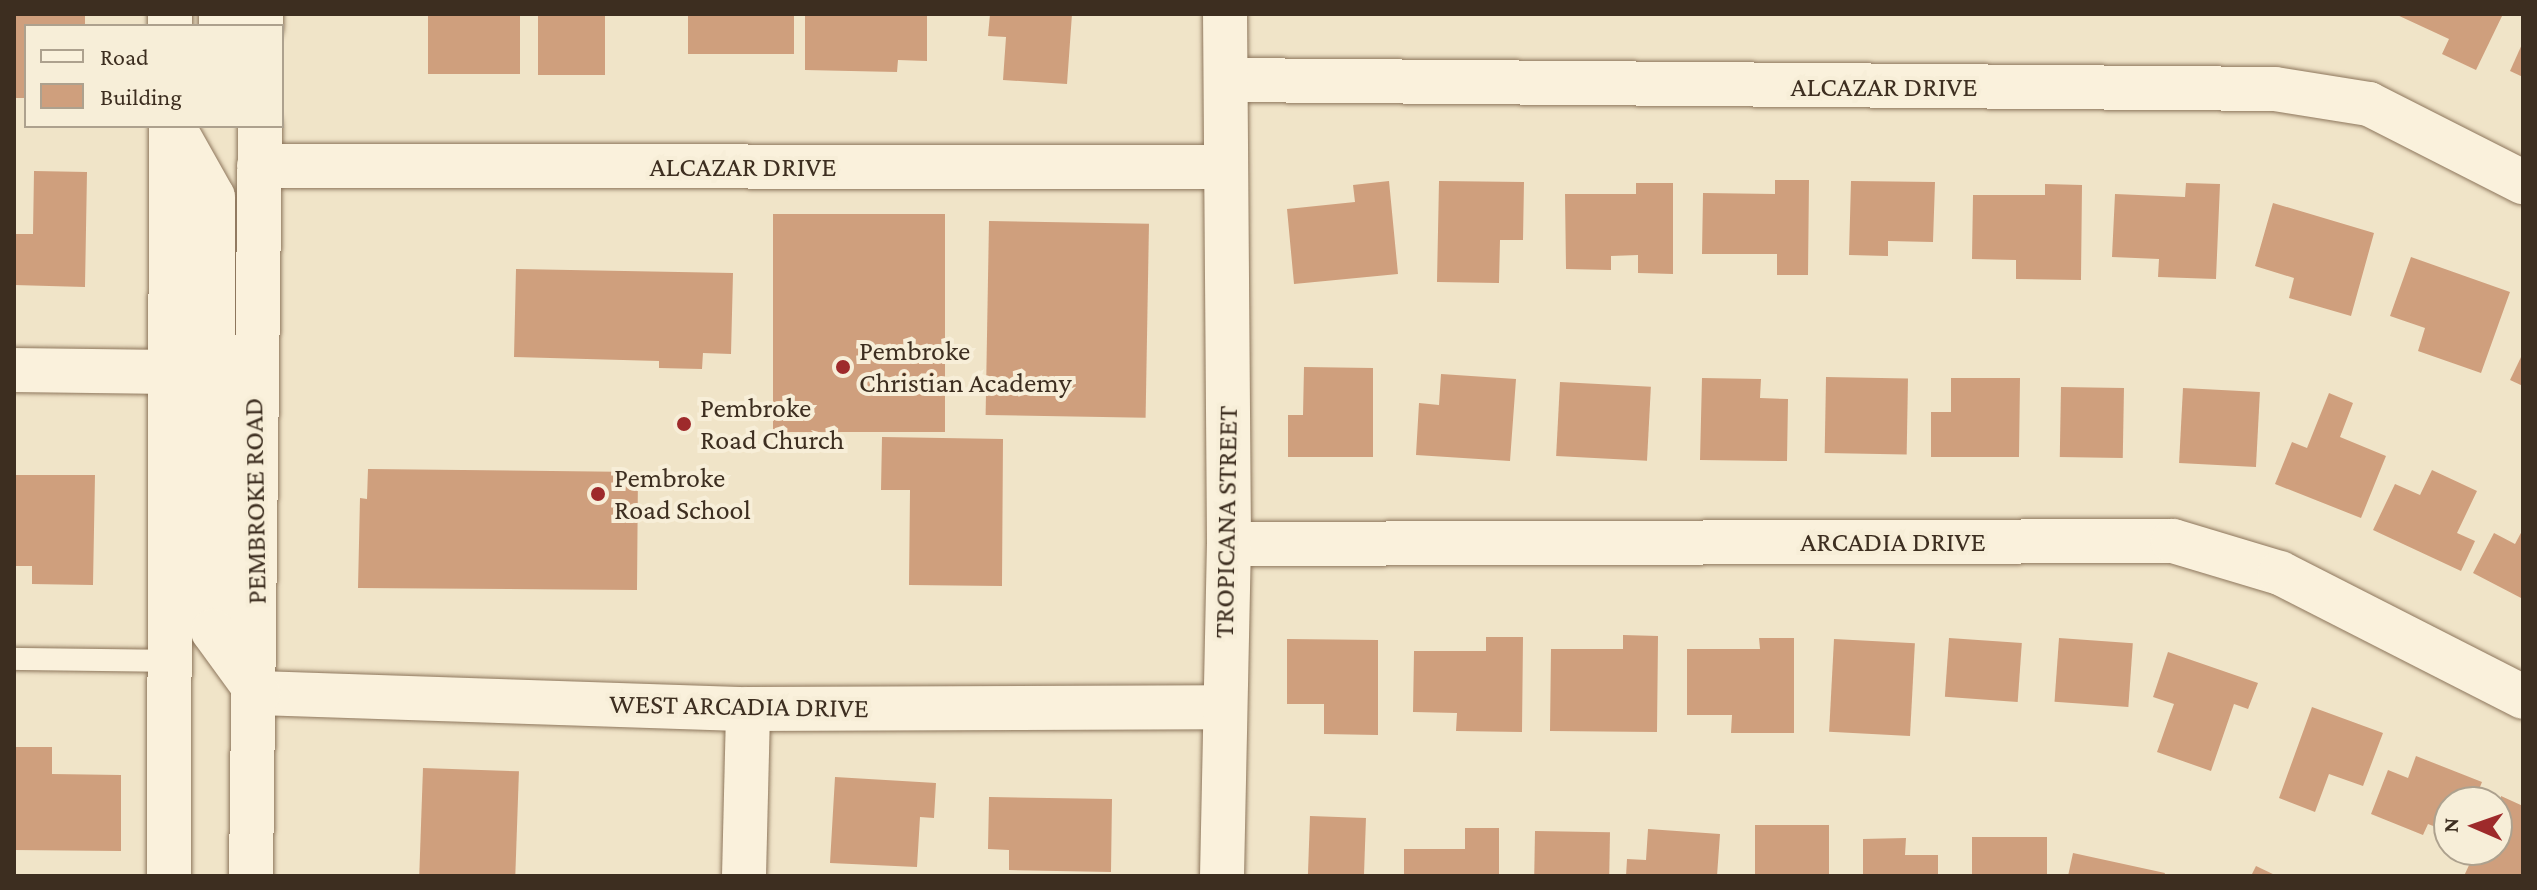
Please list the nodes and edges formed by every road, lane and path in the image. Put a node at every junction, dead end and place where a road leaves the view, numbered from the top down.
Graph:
1 (1225, 14) edge
2 (1226, 80) junction
3 (172, 128) edge
4 (173, 128) edge
5 (241, 128) edge
6 (260, 146) edge
7 (1226, 167) junction
8 (2523, 182) edge
9 (14, 370) edge
10 (170, 372) junction
11 (1229, 544) junction
12 (14, 659) edge
13 (169, 661) junction
14 (258, 693) junction
15 (2523, 697) edge
16 (1221, 707) junction
17 (748, 709) junction
18 (169, 876) edge
19 (251, 876) edge
20 (744, 876) edge
21 (1222, 876) edge

1 - 2 street, TROPICANA STREET
2 - 7 street, TROPICANA STREET
2 - 8 street, ALCAZAR DRIVE
3 - 10 street
4 - 14 street
5 - 6 street
6 - 7 street, ALCAZAR DRIVE
6 - 14 street, PEMBROKE ROAD
7 - 11 street, TROPICANA STREET
9 - 10 street
10 - 13 street
11 - 15 street, ARCADIA DRIVE
11 - 16 street, TROPICANA STREET
12 - 13 lane
13 - 18 street
14 - 17 street, WEST ARCADIA DRIVE
14 - 19 street, PEMBROKE ROAD
16 - 17 street, WEST ARCADIA DRIVE
16 - 21 street, TROPICANA STREET
17 - 20 street

